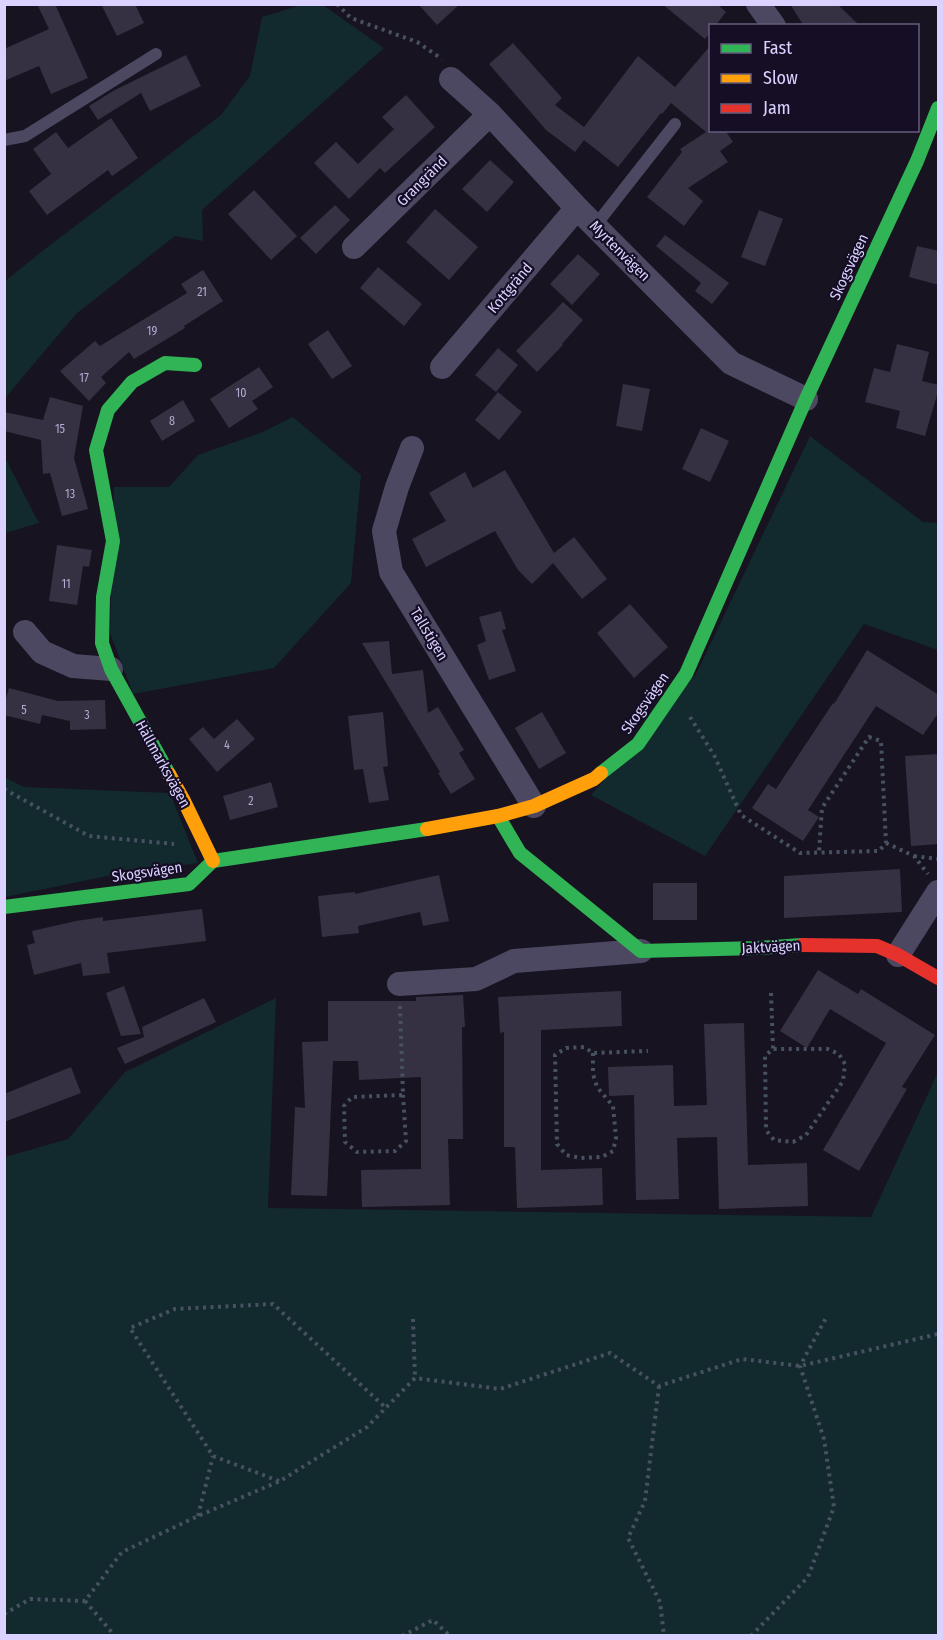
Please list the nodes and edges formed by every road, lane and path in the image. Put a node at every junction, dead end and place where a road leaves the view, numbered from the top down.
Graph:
1 (337, 4) edge
2 (758, 4) edge
3 (773, 24) edge
4 (156, 54) dead end
5 (451, 79) joint
6 (939, 108) edge
7 (490, 114) junction
8 (675, 124) dead end
9 (927, 136) edge
10 (4, 140) edge
11 (577, 208) junction
12 (595, 226) junction
13 (354, 247) dead end
14 (195, 365) dead end
15 (442, 368) dead end
16 (806, 399) junction
17 (412, 448) dead end
18 (26, 632) dead end
19 (111, 669) junction
20 (686, 674) junction
21 (4, 789) edge
22 (534, 806) junction
23 (498, 816) junction
24 (886, 843) junction
25 (206, 848) junction
26 (819, 852) junction
27 (914, 856) junction
28 (939, 859) edge
29 (213, 861) junction
30 (935, 884) edge
31 (4, 907) edge
32 (641, 951) junction
33 (898, 955) junction
34 (939, 978) edge
35 (399, 984) joint
36 (771, 993) dead end
37 (772, 1049) junction
38 (648, 1051) dead end
39 (593, 1053) junction
40 (403, 1095) junction
41 (827, 1316) dead end
42 (413, 1319) dead end
43 (939, 1334) edge
44 (800, 1366) junction
45 (415, 1378) junction
46 (659, 1386) junction
47 (386, 1408) junction
48 (213, 1456) junction
49 (280, 1481) junction
50 (198, 1516) junction
51 (85, 1601) junction
52 (4, 1614) edge
53 (115, 1635) edge
54 (402, 1635) edge
55 (450, 1635) edge
56 (664, 1635) edge
57 (751, 1635) edge

1 - 5 path
2 - 3 street
4 - 10 lane
5 - 7 street, Myrtenvägen
6 - 9 street, Skogsvägen
7 - 11 street, Myrtenvägen
7 - 13 street, Grangränd
8 - 12 lane
9 - 16 street, Skogsvägen
11 - 12 street, Myrtenvägen
11 - 15 street, Kottgränd
12 - 16 street, Myrtenvägen
14 - 19 street, Hällmarksvägen
16 - 20 street, Skogsvägen
17 - 22 street, Tallstigen
18 - 19 street
19 - 25 street, Hällmarksvägen
20 - 22 street, Skogsvägen
20 - 26 path
21 - 25 path
22 - 23 street, Skogsvägen
23 - 29 street, Skogsvägen
23 - 32 street
24 - 26 path
24 - 26 path
24 - 27 path
25 - 29 street, Hällmarksvägen
27 - 28 path
27 - 30 path
29 - 31 street, Skogsvägen
30 - 33 street
32 - 33 street, Jaktvägen
32 - 35 street, Jaktvägen
33 - 34 street, Jaktvägen
35 - 40 path
36 - 37 path
37 - 37 path
38 - 39 path
39 - 39 path
40 - 40 path
41 - 44 path
42 - 45 path
43 - 44 path
44 - 46 path
44 - 57 path
45 - 46 path
45 - 47 path
46 - 56 path
47 - 48 path
47 - 49 path
48 - 49 path
48 - 50 path
49 - 50 path
50 - 51 path
51 - 52 path
51 - 53 path
54 - 55 path

